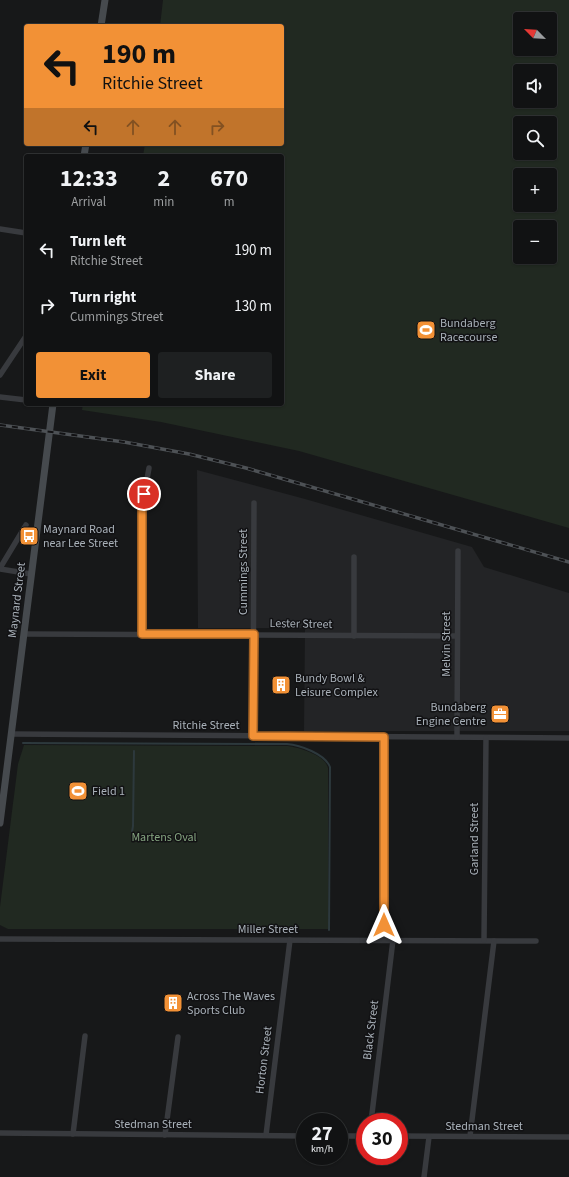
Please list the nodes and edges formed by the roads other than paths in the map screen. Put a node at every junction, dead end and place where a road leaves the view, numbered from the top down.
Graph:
1 (105, 0) edge
2 (101, 24) edge
3 (0, 229) edge
4 (24, 233) edge
5 (24, 339) edge
6 (0, 376) edge
7 (0, 397) edge
8 (24, 400) edge
9 (53, 406) edge
10 (149, 468) dead end
11 (254, 503) dead end
12 (26, 525) dead end
13 (458, 551) dead end
14 (354, 557) dead end
15 (0, 568) edge
16 (31, 574) junction
17 (24, 634) junction
18 (142, 634) junction
19 (254, 634) junction
20 (354, 636) junction
21 (457, 636) junction
22 (11, 734) junction
23 (253, 736) junction
24 (384, 737) junction
25 (457, 737) junction
26 (486, 738) junction
27 (569, 738) edge
28 (0, 823) edge
29 (0, 939) edge
30 (290, 940) junction
31 (384, 940) junction
32 (393, 940) junction
33 (484, 940) junction
34 (494, 941) junction
35 (536, 941) dead end
36 (85, 1036) dead end
37 (178, 1037) dead end
38 (372, 1113) edge
39 (0, 1133) edge
40 (73, 1134) junction
41 (165, 1135) junction
42 (266, 1135) junction
43 (296, 1136) edge
44 (408, 1136) edge
45 (470, 1136) junction
46 (429, 1137) junction
47 (569, 1137) edge
48 (424, 1177) edge

1 - 2 street
3 - 4 street
5 - 6 street
7 - 8 street
9 - 16 street, Maynard Street
10 - 18 street
11 - 19 street, Cummings Street
12 - 15 street
13 - 21 street, Melvin Street
14 - 20 street
15 - 16 street
16 - 17 street, Maynard Street
17 - 18 street, Lester Street
17 - 22 street, Maynard Street
18 - 19 street, Lester Street
19 - 20 street, Lester Street
19 - 23 street, Cummings Street
20 - 21 street, Lester Street
21 - 25 street, Melvin Street
22 - 23 street, Ritchie Street
22 - 28 street, Maynard Street
23 - 24 street, Ritchie Street
24 - 25 street, Ritchie Street
24 - 31 street
25 - 26 street, Ritchie Street
26 - 27 street, Ritchie Street
26 - 33 street, Garland Street
29 - 30 street, Miller Street
30 - 31 street, Miller Street
30 - 42 street, Horton Street
31 - 32 street, Miller Street
32 - 33 street, Miller Street
32 - 38 street, Black Street
33 - 34 street, Miller Street
34 - 35 street, Miller Street
34 - 45 street
36 - 40 street
37 - 41 street
39 - 40 street, Stedman Street
40 - 41 street, Stedman Street
41 - 42 street, Stedman Street
42 - 43 street, Stedman Street
44 - 46 street, Stedman Street
45 - 46 street, Stedman Street
45 - 47 street, Stedman Street
46 - 48 street

